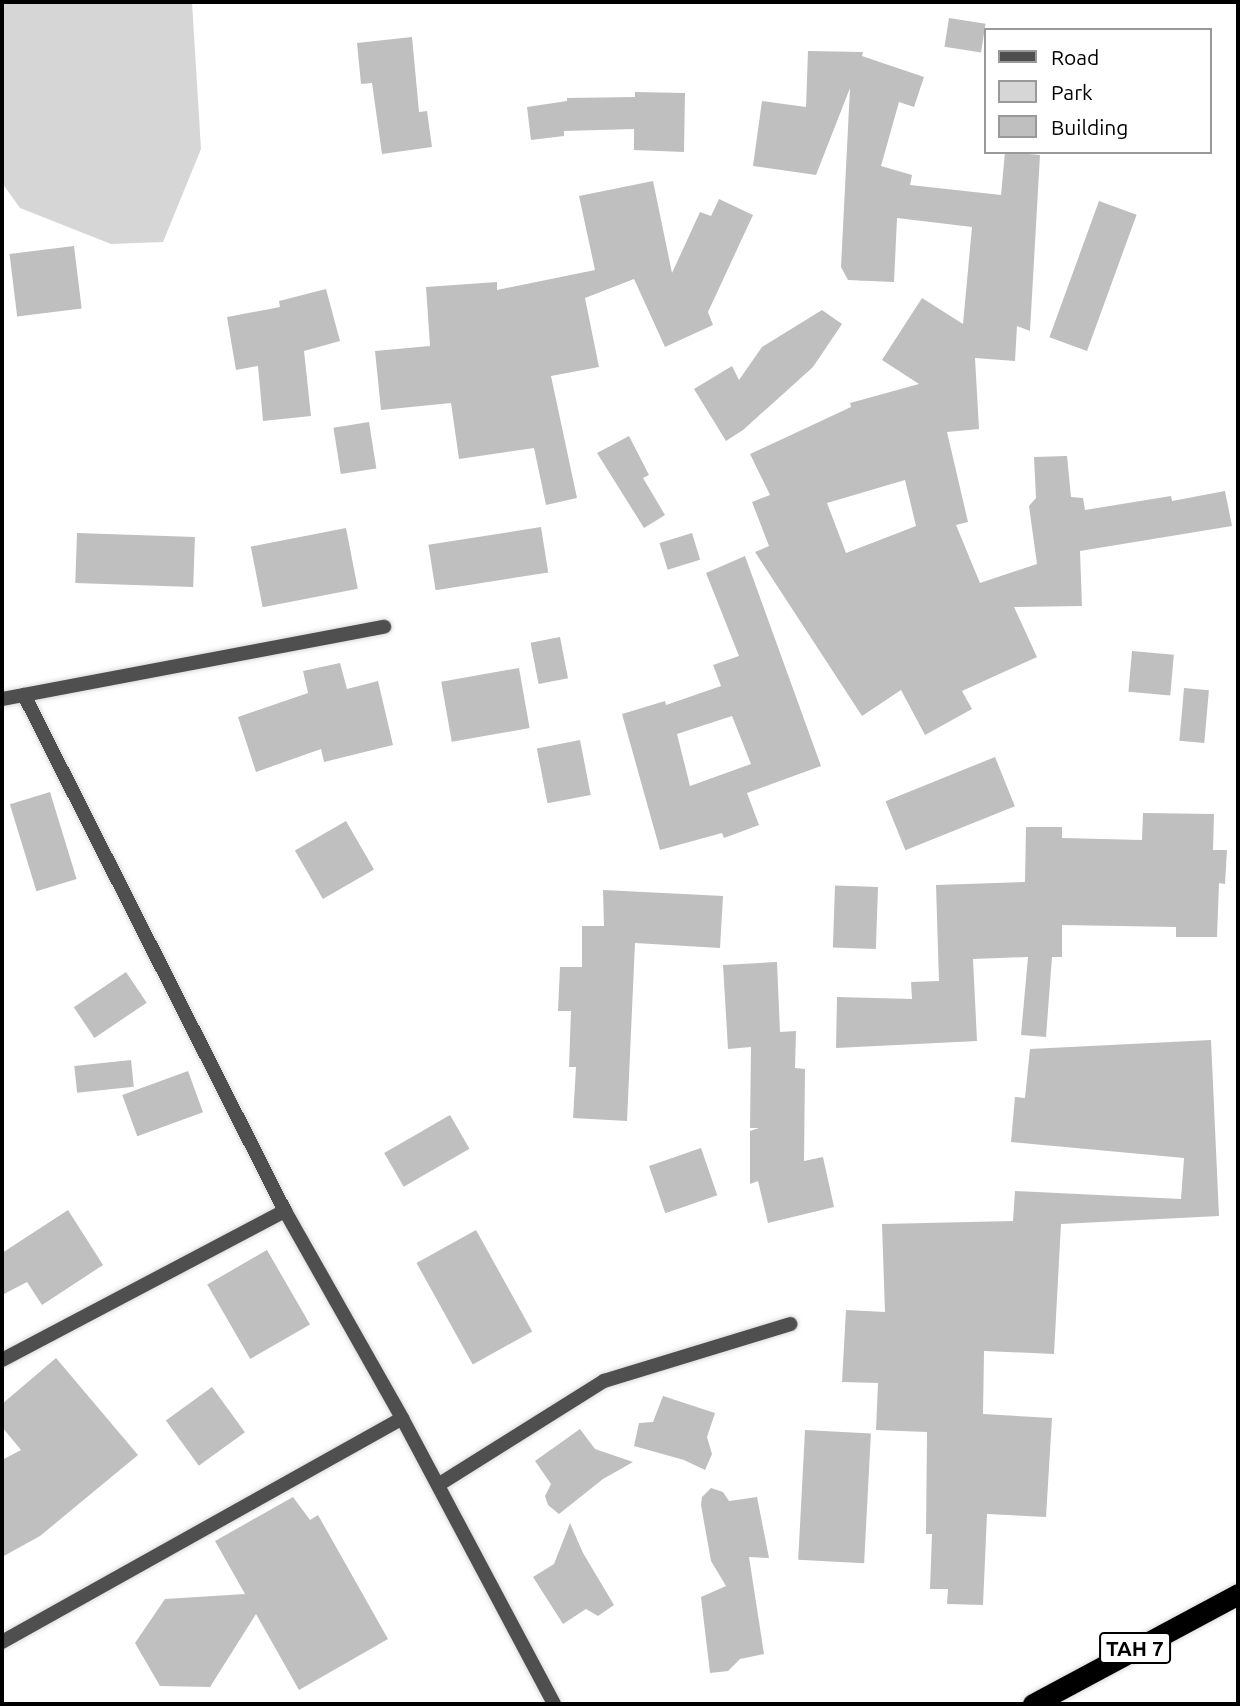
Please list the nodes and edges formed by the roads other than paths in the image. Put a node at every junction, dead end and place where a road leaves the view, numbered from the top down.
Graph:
1 (384, 626) dead end
2 (24, 695) junction
3 (2, 699) edge
4 (285, 1211) junction
5 (791, 1324) dead end
6 (2, 1360) edge
7 (402, 1418) junction
8 (438, 1485) junction
9 (1238, 1594) edge
10 (2, 1642) edge
11 (554, 1704) edge
12 (1033, 1704) edge

1 - 2 street
2 - 3 street
2 - 4 street
4 - 6 street
4 - 7 street
5 - 8 street
7 - 8 street
7 - 10 street
8 - 11 street
9 - 12 highway, TAH 7

